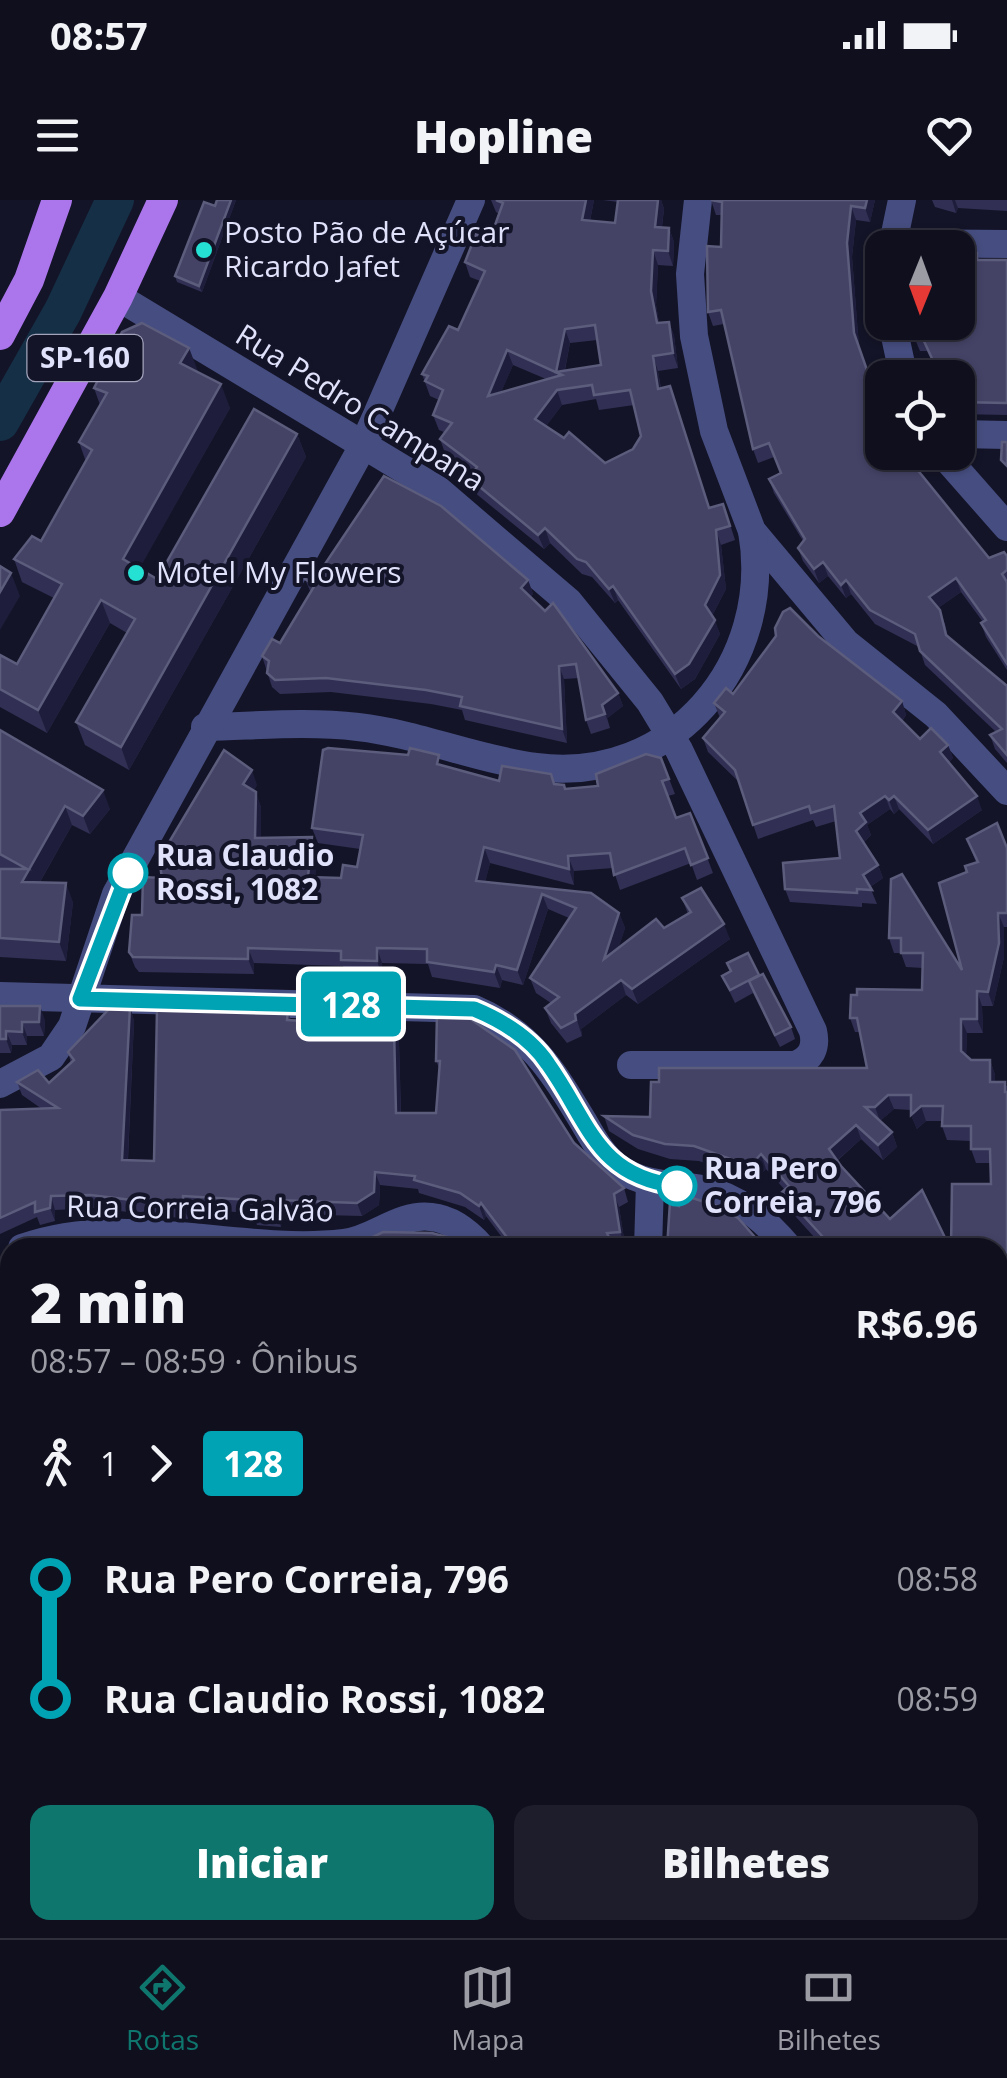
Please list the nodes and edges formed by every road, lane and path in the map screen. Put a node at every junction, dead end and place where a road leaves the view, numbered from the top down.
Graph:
1 (57, 200) edge
2 (163, 200) edge
3 (471, 200) edge
4 (698, 200) edge
5 (902, 200) edge
6 (895, 230) edge
7 (975, 244) edge
8 (1007, 244) edge
9 (118, 298) junction
10 (0, 335) edge
11 (975, 434) edge
12 (1007, 435) edge
13 (364, 444) junction
14 (956, 470) edge
15 (0, 512) edge
16 (1007, 527) edge
17 (752, 531) junction
18 (205, 727) junction
19 (669, 733) junction
20 (1007, 791) edge
21 (0, 996) edge
22 (80, 999) junction
23 (631, 1065) dead end
24 (0, 1084) edge
25 (650, 1183) junction
26 (69, 1238) edge
27 (221, 1238) edge
28 (361, 1238) edge
29 (473, 1238) edge
30 (648, 1238) edge
31 (781, 1238) edge

1 - 10 main road, SP-160
2 - 9 main road, SP-160
3 - 13 street
4 - 17 street
5 - 6 street
7 - 8 street
9 - 13 street, Rua Pedro Campana
9 - 15 main road, SP-160
11 - 12 street
13 - 18 street
13 - 19 street, Rua Pedro Campana
14 - 16 street
17 - 19 street
17 - 20 street
18 - 19 street
18 - 22 street
19 - 23 street, Rua Pedro Campana
21 - 22 street
22 - 24 street
22 - 25 street
25 - 30 street
25 - 31 street
26 - 27 street, Rua Correia Galvão
28 - 29 street, Rua Correia Galvão

